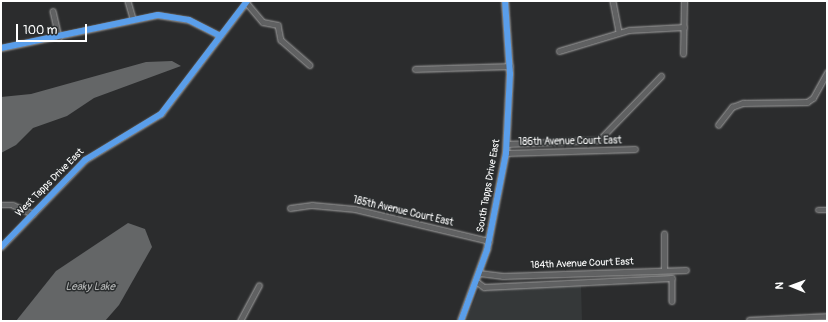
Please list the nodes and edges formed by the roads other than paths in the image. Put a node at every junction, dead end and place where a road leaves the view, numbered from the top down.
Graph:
1 (128, 1) edge
2 (505, 1) edge
3 (613, 1) edge
4 (684, 1) edge
5 (246, 2) edge
6 (53, 11) dead end
7 (133, 18) junction
8 (684, 26) junction
9 (619, 32) junction
10 (220, 36) junction
11 (59, 37) junction
12 (1, 48) edge
13 (559, 51) dead end
14 (683, 54) dead end
15 (310, 65) dead end
16 (510, 66) junction
17 (415, 69) dead end
18 (827, 73) edge
19 (661, 76) dead end
20 (718, 124) dead end
21 (507, 144) junction
22 (635, 149) dead end
23 (506, 153) junction
24 (1, 205) edge
25 (290, 208) dead end
26 (818, 210) dead end
27 (827, 210) edge
28 (33, 214) junction
29 (664, 234) dead end
30 (489, 241) junction
31 (1, 247) edge
32 (664, 270) junction
33 (686, 270) dead end
34 (479, 273) junction
35 (476, 281) junction
36 (259, 286) dead end
37 (672, 301) dead end
38 (827, 316) edge
39 (827, 320) edge
40 (240, 321) edge
41 (461, 321) edge

1 - 7 street
2 - 16 street, South Tapps Drive East
3 - 9 street
4 - 8 street
5 - 10 street, West Tapps Drive East
5 - 15 street
6 - 11 street
7 - 10 street
7 - 11 street
8 - 9 street
8 - 14 street
9 - 13 street
10 - 28 street, West Tapps Drive East
11 - 12 street
16 - 17 street
16 - 21 street, South Tapps Drive East
18 - 20 street
19 - 21 street, 186th Avenue Court East
21 - 23 street, South Tapps Drive East
22 - 23 street, 186th Avenue Court East
23 - 30 street, South Tapps Drive East
24 - 28 street
25 - 30 street, 185th Avenue Court East
26 - 27 street
28 - 31 street, West Tapps Drive East
29 - 32 street
30 - 34 street, South Tapps Drive East
32 - 33 street, 184th Avenue Court East
32 - 34 street, 184th Avenue Court East
34 - 35 street, South Tapps Drive East
35 - 37 street
35 - 41 street, South Tapps Drive East
36 - 40 street
38 - 39 street

